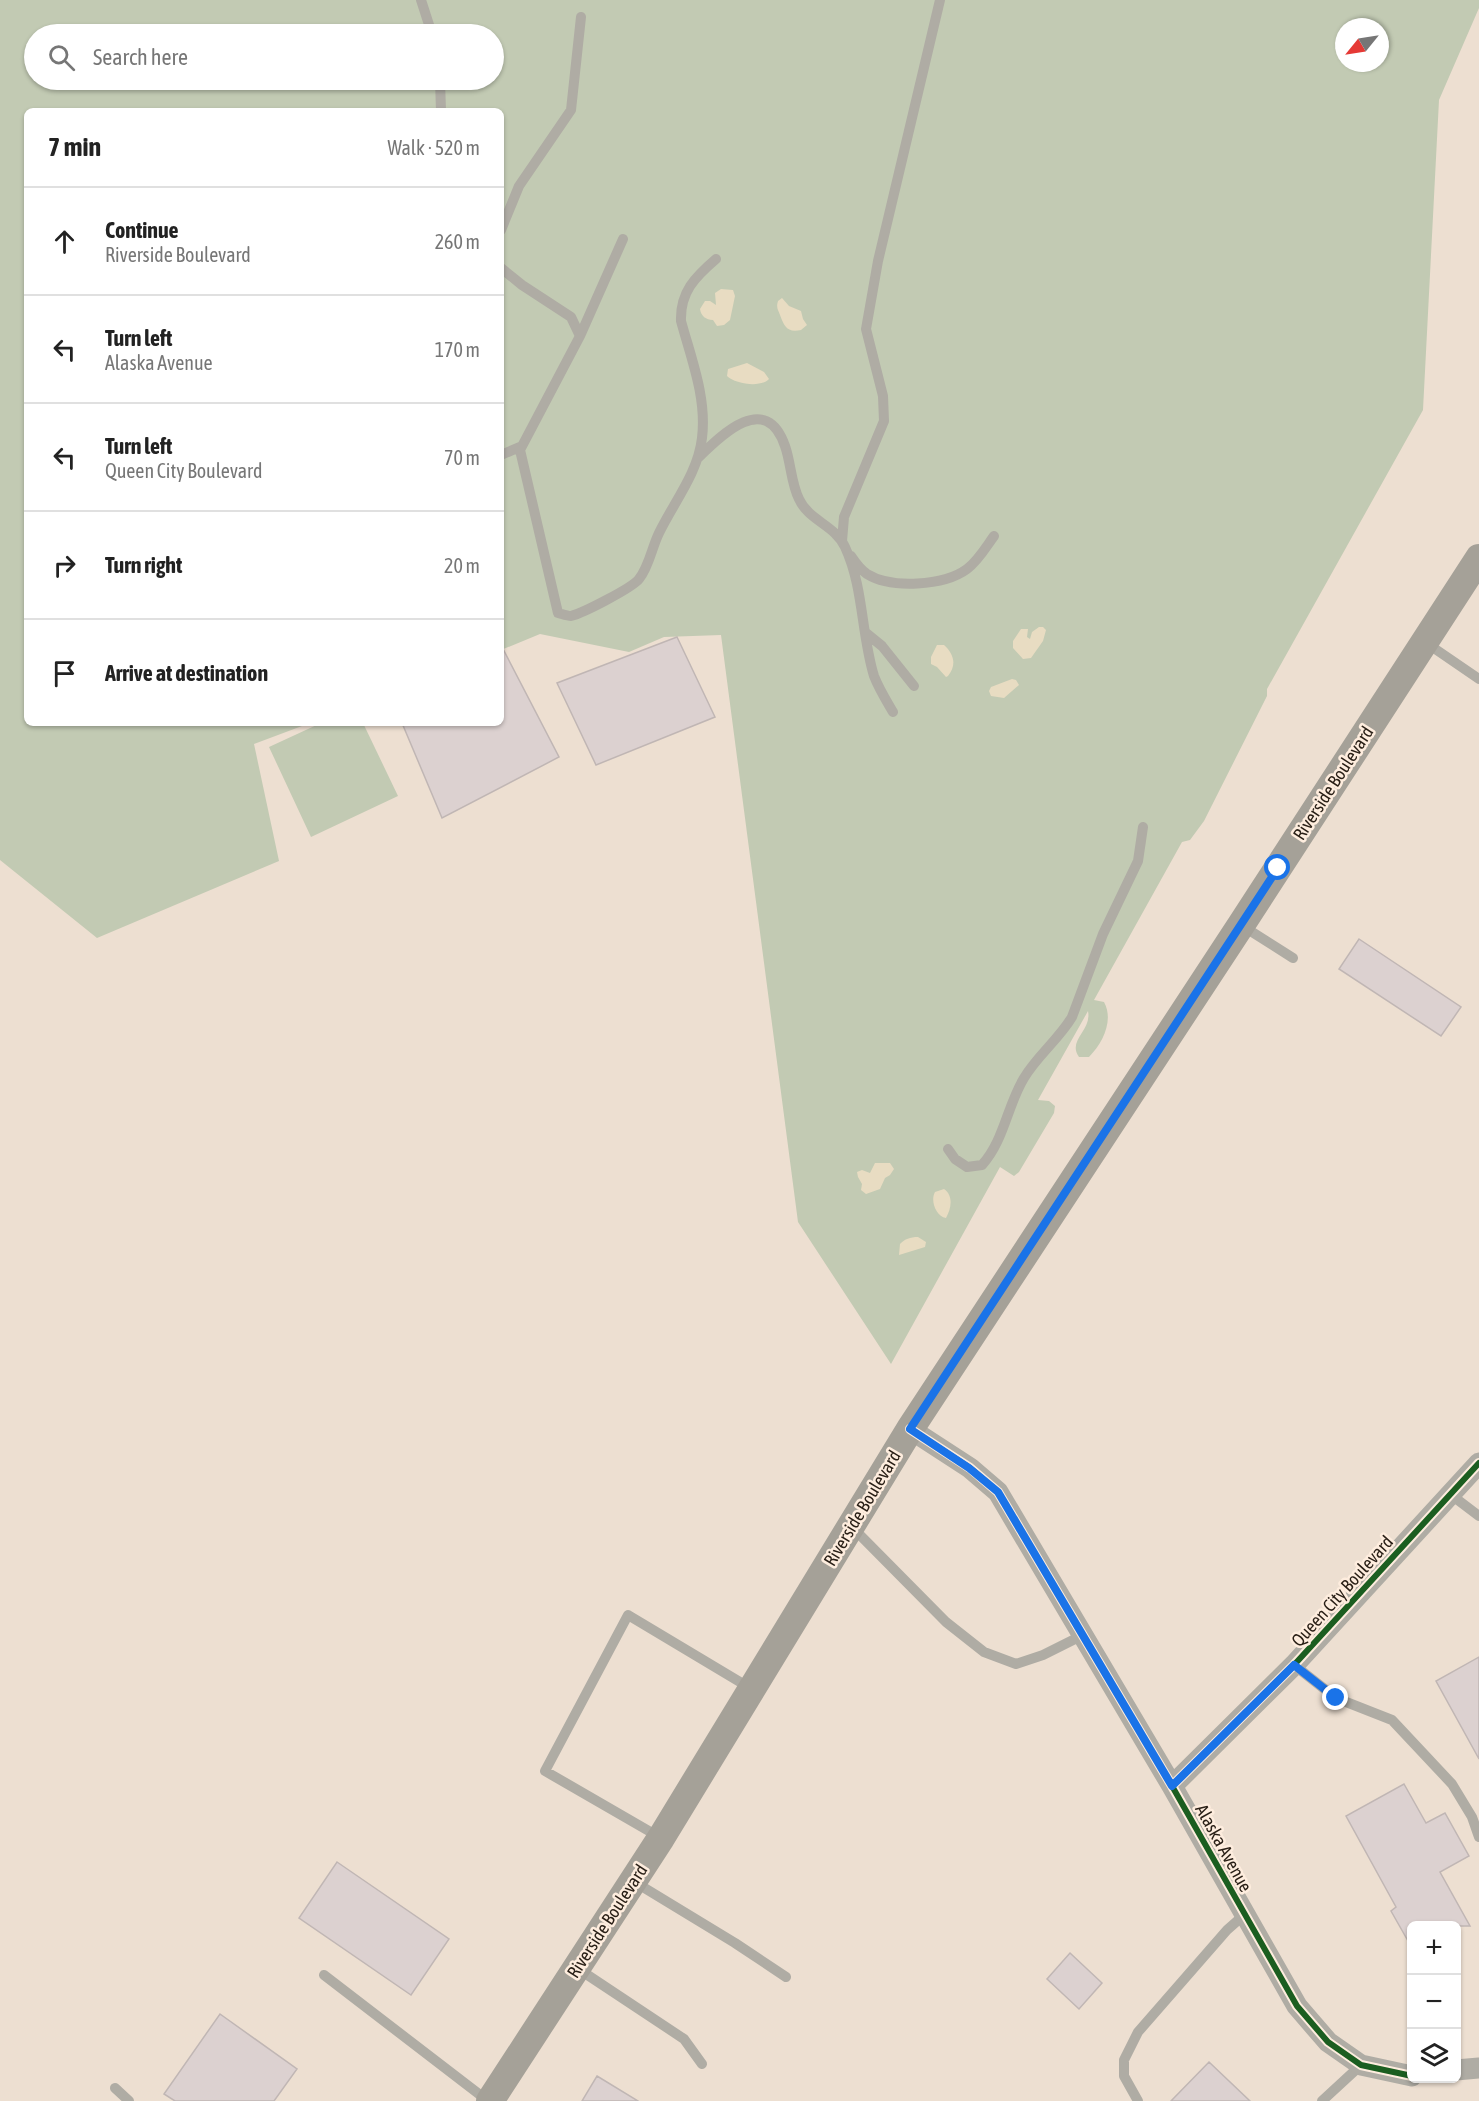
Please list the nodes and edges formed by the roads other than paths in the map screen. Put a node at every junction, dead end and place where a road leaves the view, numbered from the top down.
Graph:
1 (421, 0) edge
2 (940, 0) edge
3 (581, 17) dead end
4 (429, 24) edge
5 (440, 90) edge
6 (441, 108) edge
7 (504, 223) edge
8 (624, 239) dead end
9 (716, 259) dead end
10 (504, 270) edge
11 (580, 336) junction
12 (522, 446) junction
13 (504, 454) edge
14 (698, 458) junction
15 (994, 536) dead end
16 (844, 545) junction
17 (1479, 558) edge
18 (866, 633) junction
19 (1424, 642) junction
20 (1479, 679) edge
21 (914, 686) dead end
22 (893, 712) dead end
23 (1143, 827) dead end
24 (1241, 925) junction
25 (1293, 958) dead end
26 (948, 1149) dead end
27 (910, 1429) junction
28 (1479, 1463) edge
29 (1450, 1494) junction
30 (1479, 1516) edge
31 (850, 1526) junction
32 (1083, 1635) junction
33 (1294, 1665) junction
34 (752, 1689) junction
35 (1172, 1786) junction
36 (1479, 1837) edge
37 (661, 1838) junction
38 (633, 1881) junction
39 (1244, 1915) junction
40 (576, 1968) junction
41 (324, 1975) dead end
42 (786, 1977) dead end
43 (702, 2064) dead end
44 (1361, 2065) junction
45 (1479, 2068) edge
46 (1461, 2070) edge
47 (1407, 2075) edge
48 (115, 2088) dead end
49 (129, 2101) edge
50 (489, 2101) edge
51 (1138, 2101) edge
52 (1322, 2101) edge

1 - 4 lane
2 - 16 lane
3 - 7 lane
5 - 6 lane
8 - 11 lane
9 - 14 lane
10 - 11 lane
11 - 12 lane
12 - 13 lane
12 - 14 lane
14 - 16 lane
15 - 16 lane
16 - 18 lane
17 - 19 main road, Riverside Boulevard
18 - 21 lane
18 - 22 lane
19 - 20 lane
19 - 24 main road, Riverside Boulevard
23 - 26 lane
24 - 25 lane
24 - 27 main road, Riverside Boulevard
27 - 31 main road, Riverside Boulevard
27 - 32 street, Alaska Avenue
28 - 29 street, Queen City Boulevard
29 - 30 lane
29 - 33 street, Queen City Boulevard
31 - 32 lane
31 - 34 main road, Riverside Boulevard
32 - 35 street, Alaska Avenue
33 - 35 street, Queen City Boulevard
33 - 36 lane
34 - 37 main road, Riverside Boulevard
34 - 37 lane
35 - 39 street, Alaska Avenue
37 - 38 main road, Riverside Boulevard
38 - 40 main road, Riverside Boulevard
38 - 42 lane
39 - 44 street, Alaska Avenue
39 - 51 lane
40 - 43 lane
40 - 50 main road, Riverside Boulevard
41 - 50 lane
44 - 47 street, Alaska Avenue
44 - 52 lane
45 - 46 street
48 - 49 lane

